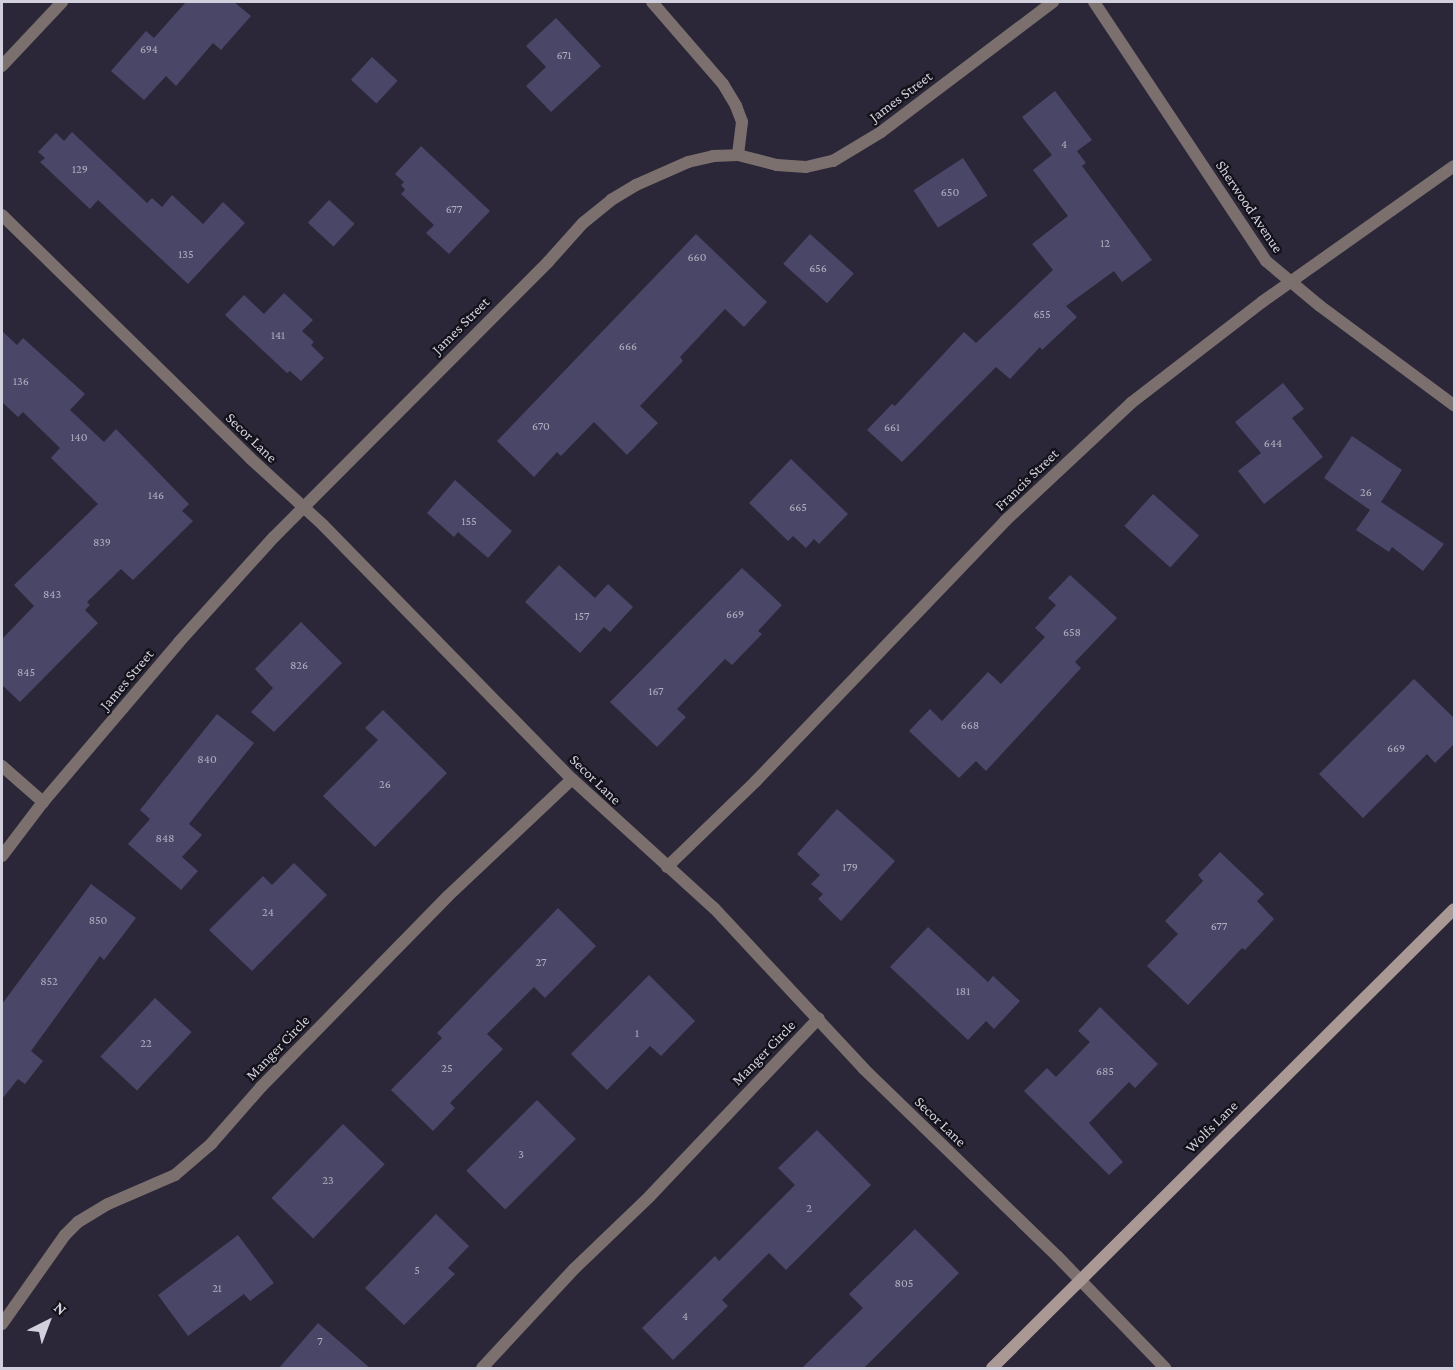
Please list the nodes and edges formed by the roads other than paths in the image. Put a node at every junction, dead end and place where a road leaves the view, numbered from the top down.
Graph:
1 (62, 2) edge
2 (652, 2) edge
3 (1053, 2) edge
4 (1094, 2) edge
5 (2, 66) edge
6 (738, 155) junction
7 (1455, 166) edge
8 (2, 215) edge
9 (1291, 282) junction
10 (1455, 405) edge
11 (302, 506) junction
12 (2, 766) edge
13 (572, 779) junction
14 (43, 802) junction
15 (2, 856) edge
16 (667, 867) junction
17 (1455, 909) edge
18 (819, 1018) junction
19 (1081, 1280) junction
20 (2, 1324) edge
21 (482, 1368) edge
22 (992, 1368) edge
23 (1165, 1368) edge

1 - 5 street
2 - 6 street
3 - 6 street, James Street
4 - 9 street, Sherwood Avenue
6 - 11 street, James Street
7 - 9 street, Francis Street
8 - 11 street, Secor Lane
9 - 10 street, Sherwood Avenue
9 - 16 street, Francis Street
11 - 13 street, Secor Lane
11 - 14 street, James Street
12 - 14 street
13 - 16 street, Secor Lane
13 - 20 street, Manger Circle
14 - 15 street, James Street
16 - 18 street, Secor Lane
17 - 19 street, Wolfs Lane
18 - 19 street, Secor Lane
18 - 21 street, Manger Circle
19 - 22 street, Wolfs Lane
19 - 23 street, Secor Lane

